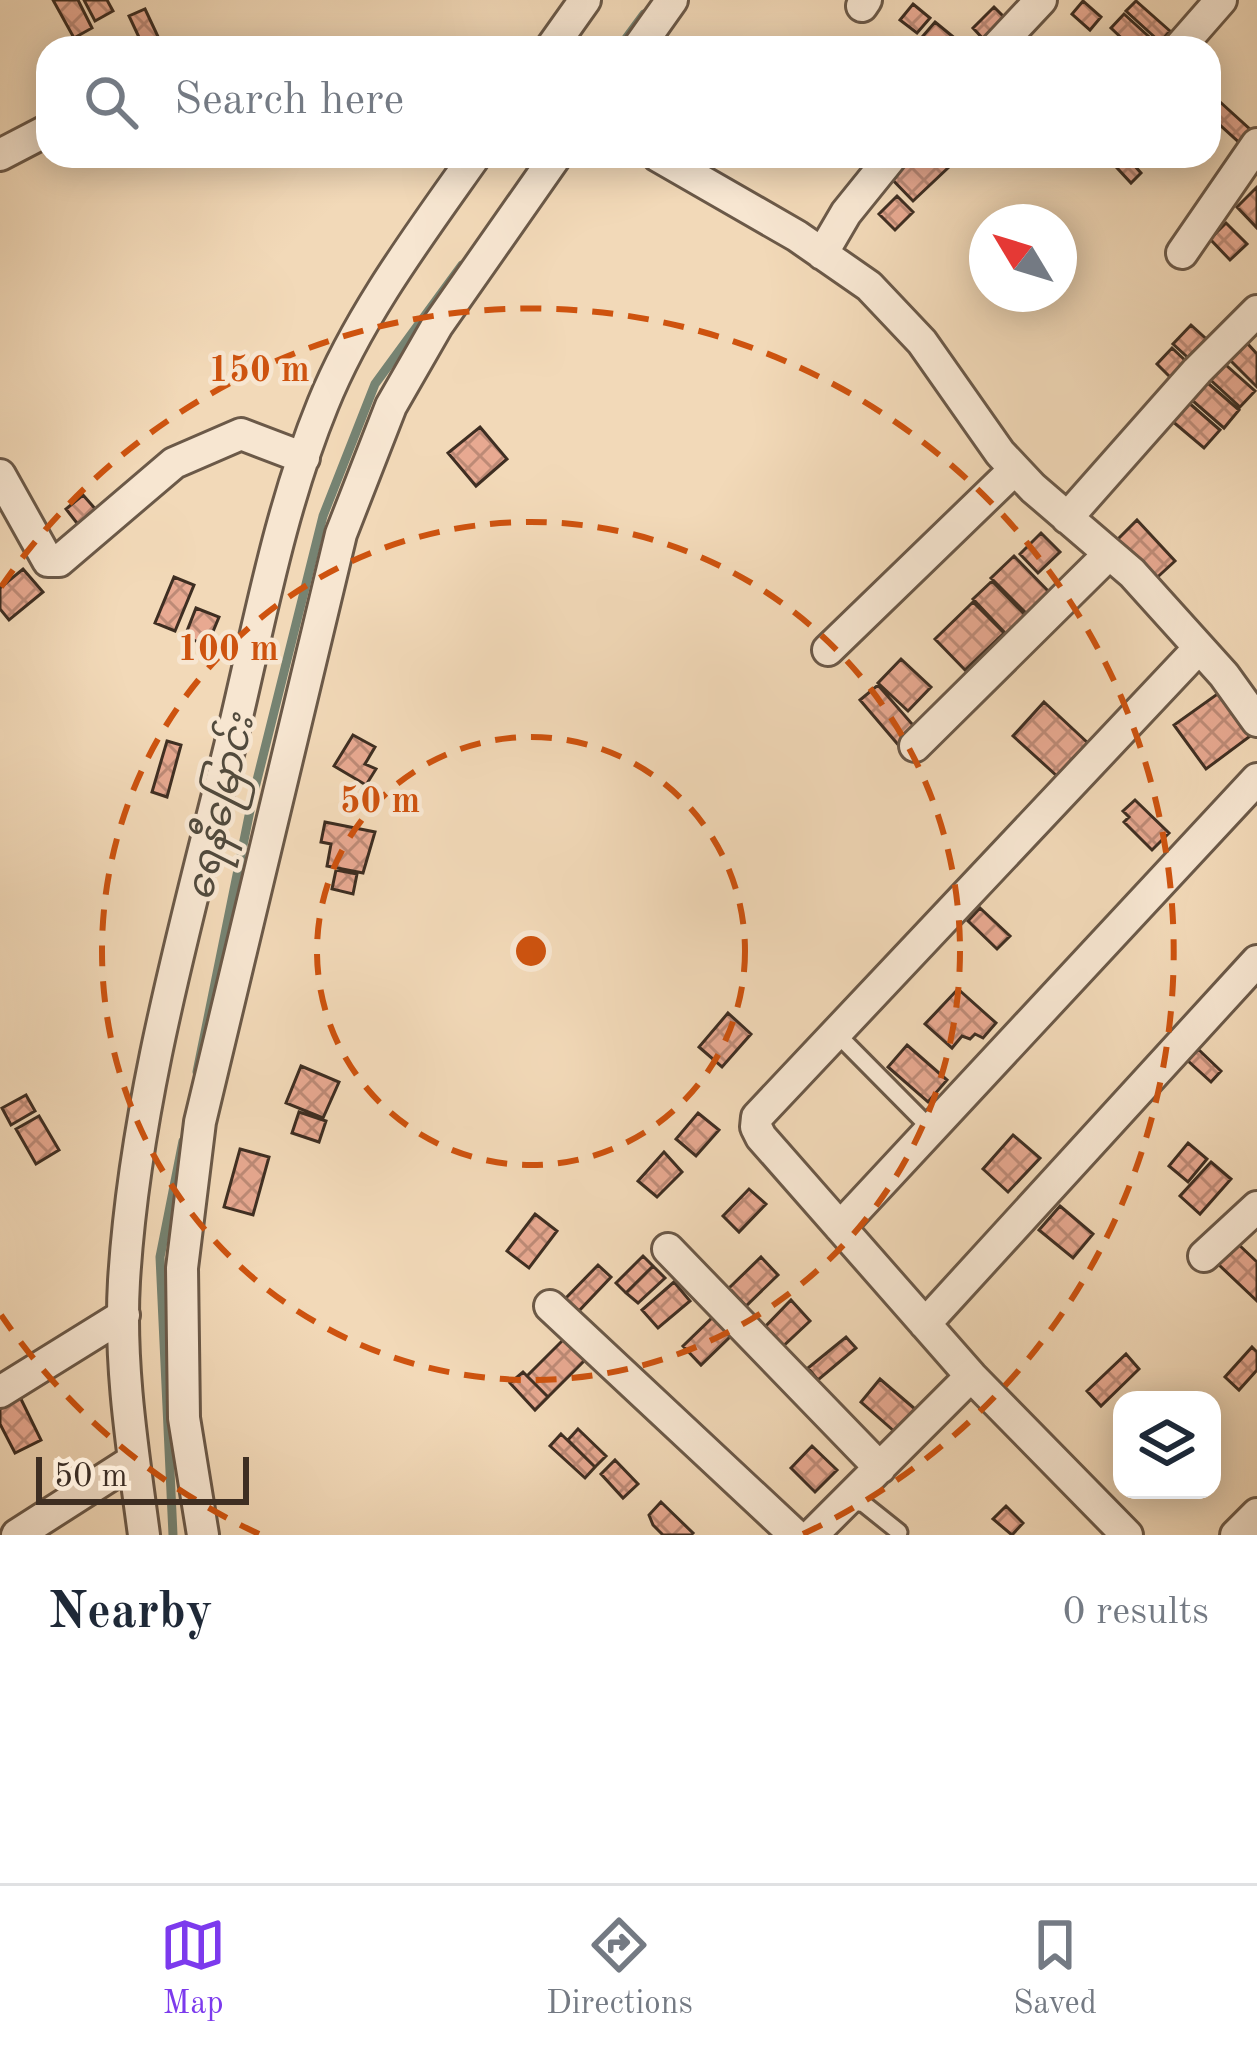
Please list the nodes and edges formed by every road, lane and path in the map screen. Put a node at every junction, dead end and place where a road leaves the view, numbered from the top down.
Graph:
1 (585, 0) edge
2 (671, 0) edge
3 (1041, 0) edge
4 (1221, 0) edge
5 (559, 36) edge
6 (646, 36) edge
7 (1007, 36) edge
8 (1190, 36) edge
9 (36, 136) edge
10 (1254, 151) edge
11 (0, 155) edge
12 (467, 168) edge
13 (548, 168) edge
14 (678, 168) edge
15 (882, 168) edge
16 (1182, 253) dead end
17 (822, 254) junction
18 (1257, 311) edge
19 (304, 458) junction
20 (1015, 469) junction
21 (0, 475) edge
22 (1067, 518) junction
23 (1109, 554) junction
24 (1199, 648) junction
25 (828, 650) dead end
26 (1248, 698) edge
27 (1257, 721) edge
28 (915, 746) dead end
29 (1257, 779) edge
30 (1257, 961) edge
31 (835, 1032) junction
32 (206, 1081) junction
33 (156, 1083) junction
34 (931, 1129) junction
35 (1257, 1207) edge
36 (840, 1227) junction
37 (668, 1249) dead end
38 (1204, 1256) dead end
39 (550, 1306) dead end
40 (124, 1315) junction
41 (925, 1324) junction
42 (971, 1376) junction
43 (0, 1392) edge
44 (134, 1460) junction
45 (880, 1468) junction
46 (846, 1501) junction
47 (899, 1532) edge
48 (16, 1535) edge
49 (144, 1535) edge
50 (203, 1535) edge
51 (795, 1535) edge
52 (812, 1535) edge
53 (1127, 1535) edge

1 - 5 street
2 - 6 street
3 - 7 street
4 - 8 street
9 - 11 street
10 - 16 street
12 - 19 street
13 - 32 street
14 - 17 street
15 - 17 street
17 - 20 street
18 - 22 street
19 - 21 street
19 - 33 street
20 - 22 street
20 - 25 street
22 - 23 street
23 - 24 street
23 - 28 street
24 - 26 street
24 - 31 street
26 - 27 street
29 - 34 street
30 - 41 street
31 - 34 lane
31 - 36 street
32 - 33 street
32 - 50 street
33 - 40 street
34 - 36 street
35 - 38 street
36 - 41 street
37 - 45 street
39 - 51 street
40 - 43 street
40 - 44 street
41 - 42 street
42 - 45 street
42 - 53 street
44 - 48 street
44 - 49 street
45 - 46 street
46 - 47 lane
46 - 52 street

